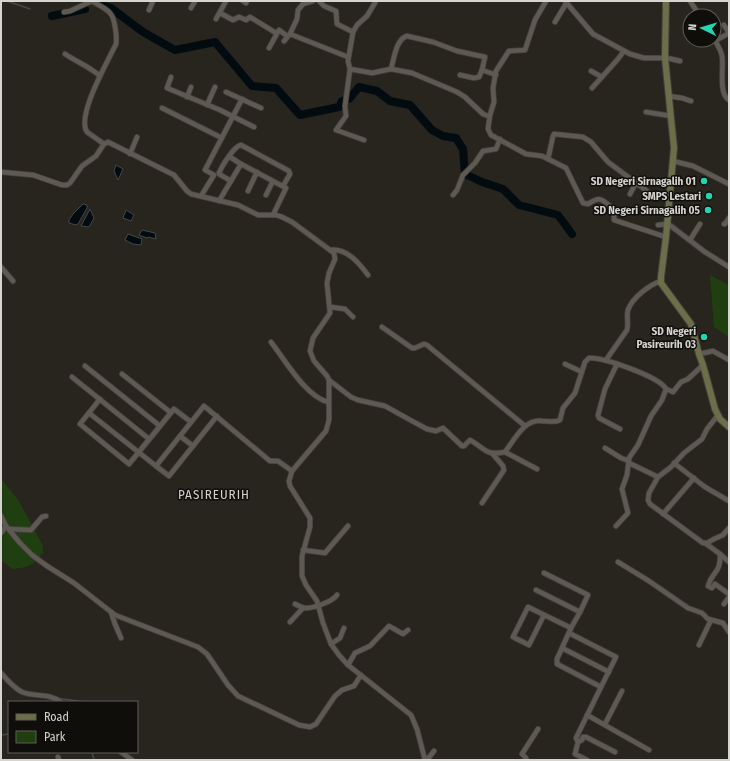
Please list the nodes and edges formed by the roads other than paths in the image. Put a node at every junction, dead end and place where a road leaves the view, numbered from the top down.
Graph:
1 (92, 1) edge
2 (153, 1) edge
3 (195, 1) edge
4 (226, 1) edge
5 (243, 1) edge
6 (247, 1) edge
7 (312, 1) edge
8 (319, 1) edge
9 (376, 1) edge
10 (546, 1) edge
11 (666, 1) edge
12 (566, 2) edge
13 (191, 8) dead end
14 (148, 10) dead end
15 (64, 12) dead end
16 (220, 13) junction
17 (216, 19) dead end
18 (555, 22) dead end
19 (724, 25) dead end
20 (352, 32) junction
21 (276, 33) junction
22 (729, 33) edge
23 (289, 35) junction
24 (284, 41) dead end
25 (270, 48) dead end
26 (719, 48) edge
27 (624, 50) junction
28 (65, 54) dead end
29 (348, 57) junction
30 (665, 58) junction
31 (680, 61) dead end
32 (350, 69) junction
33 (391, 69) junction
34 (482, 70) junction
35 (591, 71) dead end
36 (460, 75) dead end
37 (496, 75) junction
38 (100, 76) junction
39 (172, 77) dead end
40 (602, 77) junction
41 (191, 87) dead end
42 (215, 87) dead end
43 (592, 88) dead end
44 (226, 92) dead end
45 (668, 96) junction
46 (187, 97) junction
47 (242, 99) junction
48 (729, 100) edge
49 (691, 101) dead end
50 (208, 105) junction
51 (162, 108) dead end
52 (261, 108) dead end
53 (646, 112) dead end
54 (490, 116) junction
55 (671, 116) junction
56 (233, 117) junction
57 (254, 127) dead end
58 (137, 137) dead end
59 (222, 138) junction
60 (500, 139) junction
61 (364, 140) dead end
62 (104, 144) junction
63 (130, 154) junction
64 (230, 157) junction
65 (548, 159) junction
66 (673, 161) junction
67 (241, 164) junction
68 (1, 172) edge
69 (257, 172) junction
70 (231, 181) junction
71 (273, 181) junction
72 (636, 183) junction
73 (729, 184) edge
74 (282, 186) junction
75 (248, 191) dead end
76 (647, 191) dead end
77 (630, 194) dead end
78 (266, 195) dead end
79 (201, 196) junction
80 (454, 196) dead end
81 (219, 201) junction
82 (273, 215) junction
83 (729, 218) edge
84 (667, 224) junction
85 (700, 224) dead end
86 (724, 224) dead end
87 (658, 225) dead end
88 (666, 237) junction
89 (690, 240) junction
90 (330, 250) junction
91 (1, 267) edge
92 (729, 267) edge
93 (368, 275) dead end
94 (13, 281) dead end
95 (661, 281) junction
96 (330, 307) junction
97 (352, 317) dead end
98 (382, 327) dead end
99 (271, 342) dead end
100 (699, 354) junction
101 (606, 360) junction
102 (729, 360) edge
103 (565, 364) dead end
104 (617, 364) junction
105 (703, 365) junction
106 (85, 366) dead end
107 (582, 372) junction
108 (122, 374) dead end
109 (72, 377) dead end
110 (329, 380) junction
111 (666, 389) junction
112 (100, 399) junction
113 (328, 402) junction
114 (89, 412) junction
115 (170, 412) junction
116 (718, 415) junction
117 (217, 416) junction
118 (191, 422) junction
119 (160, 426) junction
120 (525, 426) junction
121 (729, 427) edge
122 (620, 429) dead end
123 (180, 436) junction
124 (149, 439) junction
125 (193, 446) junction
126 (605, 448) dead end
127 (139, 452) junction
128 (506, 452) junction
129 (492, 453) junction
130 (629, 462) junction
131 (674, 463) junction
132 (156, 466) junction
133 (537, 469) dead end
134 (292, 471) junction
135 (658, 476) junction
136 (694, 478) junction
137 (729, 501) edge
138 (482, 503) dead end
139 (663, 514) junction
140 (1, 516) edge
141 (46, 516) dead end
142 (348, 526) dead end
143 (616, 526) dead end
144 (8, 528) junction
145 (729, 528) edge
146 (1, 533) edge
147 (705, 543) junction
148 (304, 550) junction
149 (720, 554) junction
150 (618, 562) dead end
151 (729, 562) edge
152 (544, 573) dead end
153 (536, 590) dead end
154 (337, 595) dead end
155 (729, 596) edge
156 (295, 604) dead end
157 (724, 604) dead end
158 (318, 605) junction
159 (303, 608) junction
160 (111, 612) junction
161 (580, 612) junction
162 (544, 614) junction
163 (711, 620) junction
164 (290, 622) dead end
165 (344, 628) dead end
166 (572, 628) junction
167 (408, 630) dead end
168 (729, 632) edge
169 (569, 633) junction
170 (121, 638) dead end
171 (331, 644) junction
172 (699, 645) dead end
173 (562, 648) junction
174 (348, 665) junction
175 (609, 672) junction
176 (1, 673) edge
177 (362, 676) junction
178 (601, 687) junction
179 (622, 691) dead end
180 (59, 701) edge
181 (587, 715) junction
182 (605, 724) junction
183 (538, 729) dead end
184 (578, 733) junction
185 (586, 737) junction
186 (578, 742) junction
187 (650, 750) dead end
188 (434, 751) dead end
189 (615, 752) dead end
190 (122, 753) edge
191 (132, 760) edge
192 (426, 760) edge
193 (526, 760) edge
194 (587, 760) edge

1 - 15 street
1 - 38 street
2 - 14 street
3 - 13 street
4 - 16 street
5 - 6 street
7 - 23 street
8 - 20 street
9 - 20 street
10 - 37 street
11 - 30 main road
12 - 18 street
12 - 27 street
16 - 17 street
16 - 21 street
19 - 22 street
20 - 29 street
21 - 23 street
21 - 25 street
23 - 24 street
23 - 29 street
26 - 48 street
27 - 30 street
27 - 40 street
28 - 38 street
29 - 32 street
30 - 31 street
30 - 45 main road
32 - 33 street
32 - 61 street
33 - 34 street
33 - 54 street
34 - 36 street
34 - 37 street
35 - 40 street
37 - 54 street
38 - 62 street
39 - 46 street
40 - 43 street
41 - 46 street
42 - 50 street
44 - 47 street
45 - 49 street
45 - 55 main road
46 - 50 street
47 - 52 street
47 - 56 street
50 - 56 street
51 - 59 street
53 - 55 street
54 - 60 street
55 - 66 main road
56 - 57 street
56 - 59 street
58 - 63 street
59 - 79 street
60 - 65 street
60 - 80 street
62 - 63 street
62 - 68 street
63 - 79 street
64 - 67 street
64 - 70 street
64 - 74 street
65 - 72 street
65 - 88 street
66 - 73 street
66 - 84 main road
67 - 69 street
67 - 70 street
69 - 71 street
69 - 75 street
70 - 81 street
71 - 74 street
71 - 78 street
72 - 76 street
72 - 77 street
74 - 82 street
79 - 81 street
81 - 82 street
82 - 90 street
83 - 86 street
84 - 87 street
84 - 88 main road
84 - 89 street
85 - 89 street
88 - 95 main road
89 - 92 street
90 - 93 street
90 - 96 street
91 - 94 street
95 - 100 main road
95 - 101 street
96 - 97 street
96 - 110 street
98 - 120 street
99 - 113 street
100 - 102 street
100 - 105 main road
101 - 104 street
101 - 107 street
103 - 107 street
104 - 111 street
104 - 122 street
105 - 111 street
105 - 116 main road
106 - 119 street
107 - 120 street
108 - 115 street
109 - 112 street
110 - 113 street
110 - 129 street
111 - 130 street
112 - 114 street
112 - 124 street
113 - 134 street
114 - 127 street
114 - 127 street
115 - 118 street
115 - 119 street
116 - 121 main road
116 - 131 street
117 - 118 street
117 - 125 street
117 - 134 street
118 - 123 street
119 - 124 street
120 - 128 street
123 - 125 street
123 - 132 street
124 - 127 street
125 - 132 street
126 - 130 street
127 - 132 street
128 - 129 street
128 - 133 street
129 - 138 street
130 - 135 street
130 - 143 street
131 - 135 street
131 - 136 street
134 - 148 street
135 - 139 street
136 - 137 street
136 - 139 street
139 - 147 street
140 - 144 street
141 - 144 street
142 - 148 street
144 - 146 street
144 - 160 street
145 - 147 street
147 - 149 street
148 - 158 street
149 - 151 street
149 - 155 street
150 - 163 street
152 - 161 street
153 - 161 street
154 - 158 street
155 - 157 street
156 - 159 street
158 - 159 street
158 - 171 street
159 - 164 street
160 - 170 street
160 - 177 street
161 - 166 street
162 - 162 street
162 - 166 street
163 - 168 street
163 - 172 street
165 - 171 street
166 - 169 street
167 - 174 street
169 - 173 street
169 - 175 street
171 - 174 street
173 - 175 street
173 - 178 street
174 - 177 street
175 - 178 street
176 - 180 street
177 - 192 street
178 - 181 street
179 - 182 street
181 - 182 street
181 - 184 street
182 - 187 street
183 - 193 street
184 - 185 street
184 - 186 street
185 - 186 street
185 - 189 street
186 - 194 street
188 - 192 street
190 - 191 street

